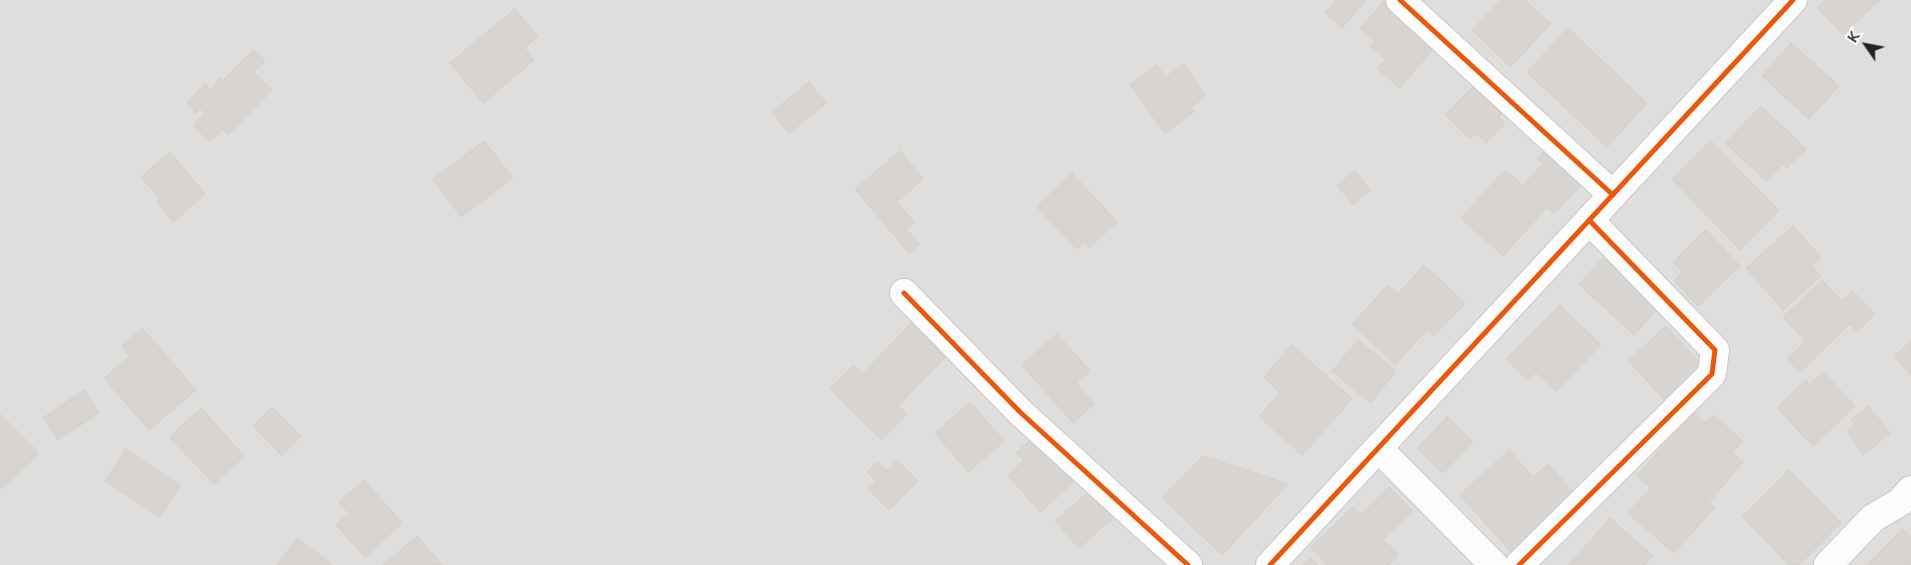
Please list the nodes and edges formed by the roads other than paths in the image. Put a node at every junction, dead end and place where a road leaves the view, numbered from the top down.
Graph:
1 (1400, 0) edge
2 (1793, 0) edge
3 (1612, 195) junction
4 (1589, 220) junction
5 (904, 293) dead end
6 (1378, 448) junction
7 (1907, 502) edge
8 (1188, 565) edge
9 (1270, 565) edge
10 (1494, 565) edge
11 (1519, 565) edge
12 (1828, 565) edge

1 - 3 street
2 - 3 street
3 - 4 street
4 - 6 street
4 - 11 street
5 - 8 street
6 - 9 street
6 - 10 street
7 - 12 street

